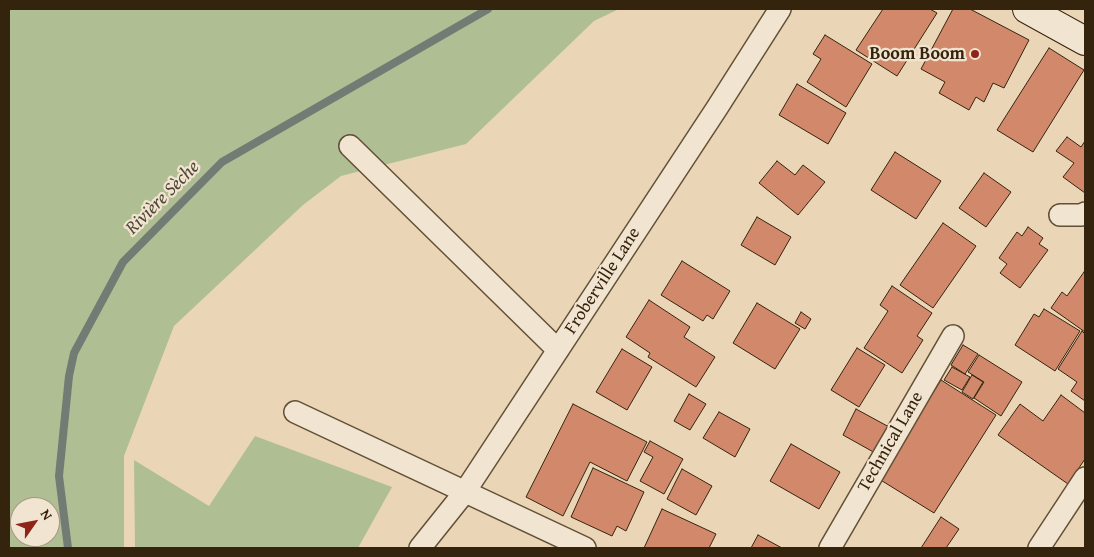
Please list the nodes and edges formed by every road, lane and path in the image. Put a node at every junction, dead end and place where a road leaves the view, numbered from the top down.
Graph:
1 (780, 9) edge
2 (1027, 9) edge
3 (1085, 41) edge
4 (350, 146) dead end
5 (1085, 213) edge
6 (1060, 215) dead end
7 (952, 336) dead end
8 (558, 350) junction
9 (295, 412) dead end
10 (1085, 478) edge
11 (464, 493) junction
12 (420, 548) edge
13 (585, 548) edge
14 (830, 548) edge
15 (1039, 548) edge

1 - 8 street, Froberville Lane
2 - 3 main road
4 - 8 street
5 - 6 street
7 - 14 street, Technical Lane
8 - 11 street, Froberville Lane
9 - 11 street
10 - 15 street
11 - 12 street, Froberville Lane
11 - 13 street

